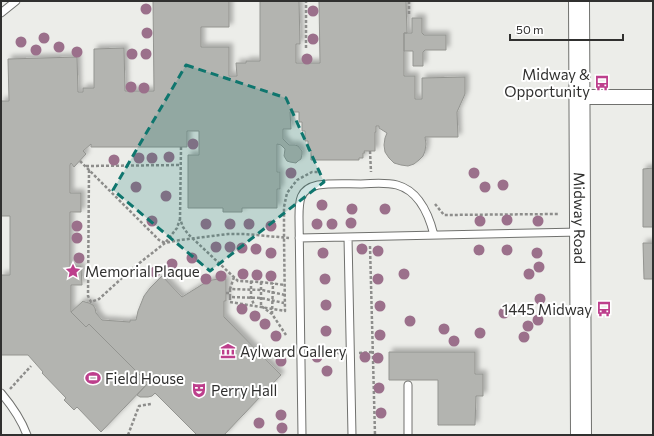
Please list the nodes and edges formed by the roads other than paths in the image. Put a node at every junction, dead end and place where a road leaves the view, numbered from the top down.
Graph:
1 (16, 1) edge
2 (579, 1) edge
3 (1, 13) edge
4 (580, 97) junction
5 (653, 97) edge
6 (580, 232) junction
7 (434, 235) junction
8 (348, 237) junction
9 (299, 238) junction
10 (408, 385) dead end
11 (2, 395) edge
12 (27, 435) edge
13 (302, 435) edge
14 (352, 435) edge
15 (408, 435) edge
16 (581, 435) edge

1 - 3 lane
2 - 4 main road, Midway Road
4 - 5 street
4 - 6 main road, Midway Road
6 - 7 lane
6 - 16 main road, Midway Road
7 - 8 lane
7 - 9 lane
8 - 9 lane
8 - 14 lane
9 - 13 lane
10 - 15 lane
11 - 12 lane

